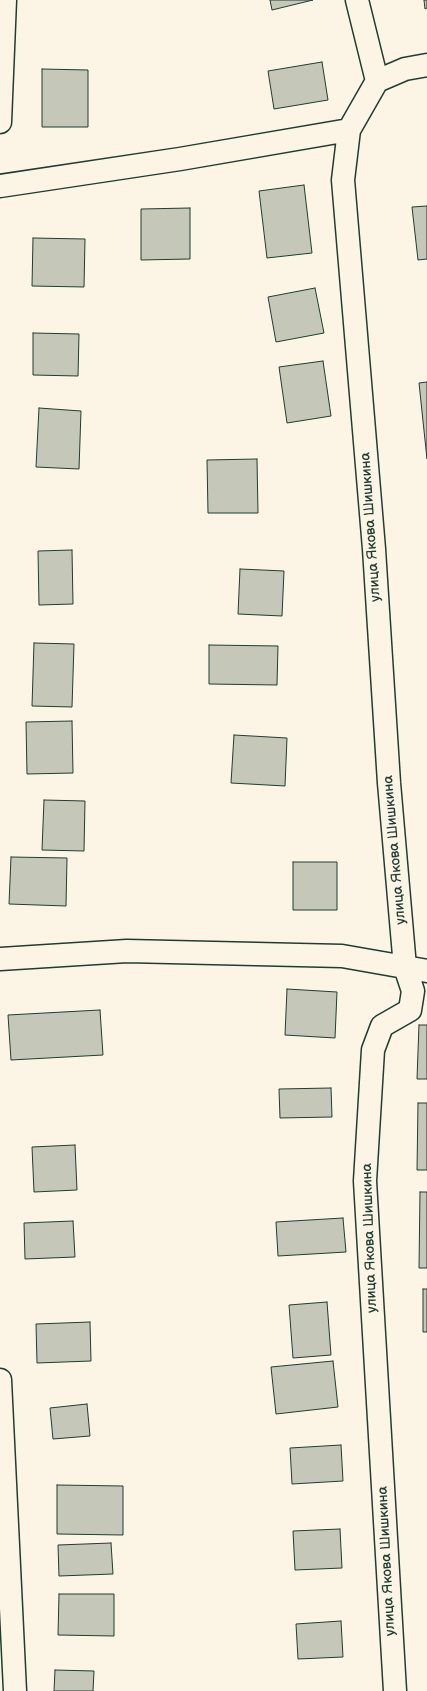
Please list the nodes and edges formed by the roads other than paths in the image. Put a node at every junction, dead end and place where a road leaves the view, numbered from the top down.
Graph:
1 (5, 0) edge
2 (357, 0) edge
3 (1, 65) edge
4 (427, 65) edge
5 (377, 81) junction
6 (0, 122) edge
7 (349, 130) junction
8 (0, 186) edge
9 (0, 959) edge
10 (405, 967) junction
11 (427, 971) edge
12 (0, 1380) edge
13 (15, 1691) edge
14 (395, 1691) edge

1 - 3 street
2 - 5 street
3 - 6 street
4 - 5 street
5 - 7 street, улица Якова Шишкина
7 - 8 street
7 - 10 street, улица Якова Шишкина
9 - 10 street
10 - 11 street
10 - 14 street, улица Якова Шишкина
12 - 13 street

